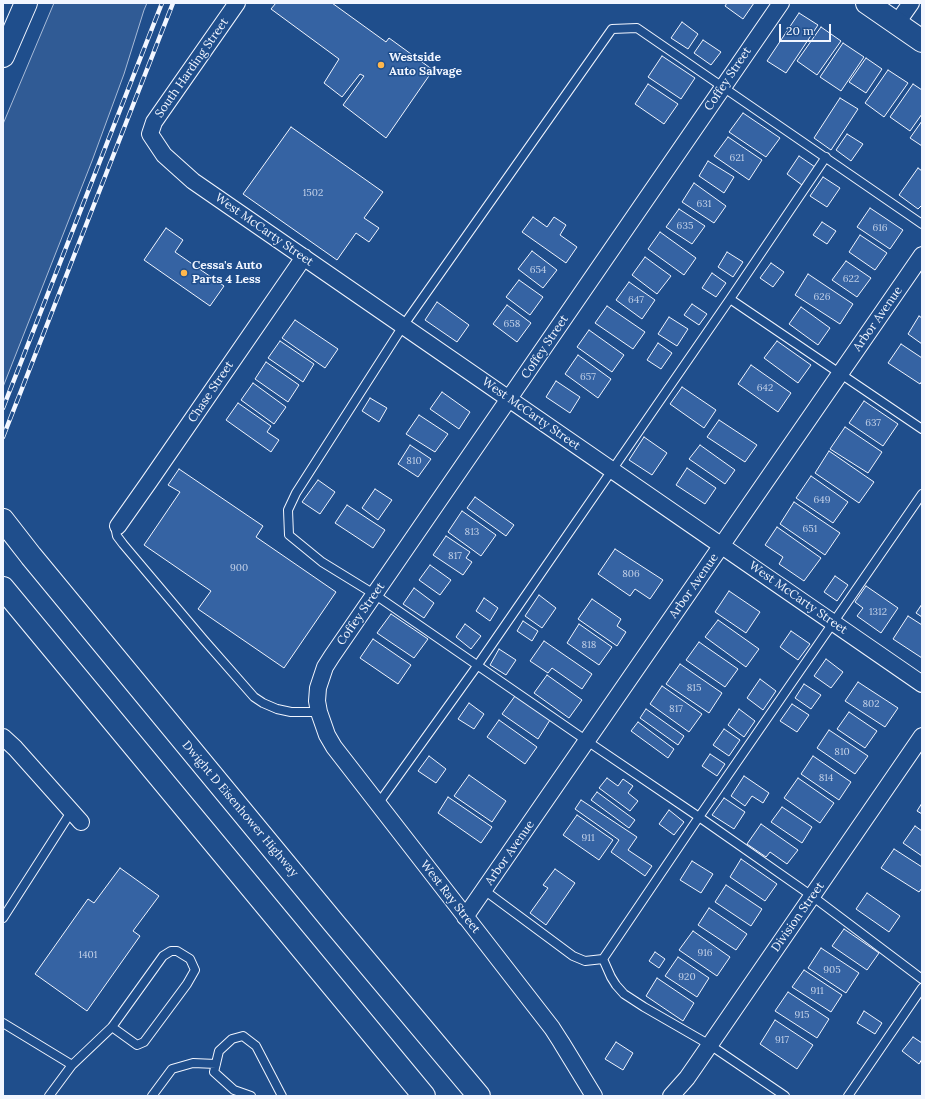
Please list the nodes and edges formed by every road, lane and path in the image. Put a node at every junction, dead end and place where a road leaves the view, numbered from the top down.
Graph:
1 (26, 3) edge
2 (237, 3) edge
3 (781, 3) edge
4 (867, 3) edge
5 (911, 3) edge
6 (897, 23) junction
7 (922, 41) edge
8 (3, 56) edge
9 (723, 87) junction
10 (150, 134) joint
11 (826, 157) junction
12 (922, 224) edge
13 (922, 255) edge
14 (304, 257) junction
15 (730, 299) junction
16 (403, 326) junction
17 (840, 374) junction
18 (509, 399) junction
19 (922, 429) edge
20 (611, 470) junction
21 (922, 494) edge
22 (7, 524) edge
23 (118, 526) joint
24 (722, 546) junction
25 (7, 594) edge
26 (374, 594) junction
27 (833, 623) junction
28 (477, 666) junction
29 (922, 684) edge
30 (318, 694) joint
31 (319, 712) junction
32 (922, 736) edge
33 (3, 737) edge
34 (587, 741) junction
35 (378, 804) junction
36 (76, 817) joint
37 (699, 817) junction
38 (484, 890) junction
39 (812, 896) junction
40 (466, 917) junction
41 (3, 918) edge
42 (603, 959) junction
43 (922, 979) edge
44 (922, 988) edge
45 (3, 1023) edge
46 (112, 1027) junction
47 (710, 1045) junction
48 (216, 1064) junction
49 (72, 1065) junction
50 (50, 1096) edge
51 (152, 1096) edge
52 (251, 1096) edge
53 (282, 1096) edge
54 (424, 1096) edge
55 (479, 1096) edge
56 (594, 1096) edge
57 (671, 1096) edge
58 (785, 1096) edge
59 (848, 1096) edge

1 - 8 main road
2 - 10 street, South Harding Street
3 - 9 street, Coffey Street
4 - 6 main road
5 - 6 street
6 - 7 main road
9 - 11 lane
9 - 16 lane
9 - 18 street, Coffey Street
10 - 14 street, West McCarty Street
11 - 12 lane
11 - 15 lane
13 - 17 street, Arbor Avenue
14 - 16 street, West McCarty Street
14 - 23 street, Chase Street
15 - 17 lane
15 - 20 lane
16 - 18 street, West McCarty Street
16 - 26 lane
17 - 19 lane
17 - 24 street, Arbor Avenue
18 - 20 street, West McCarty Street
18 - 26 street, Coffey Street
20 - 24 street, West McCarty Street
20 - 28 lane
21 - 27 lane
22 - 55 main road, Dwight D Eisenhower Highway
23 - 31 lane
24 - 27 street, West McCarty Street
24 - 34 street, Arbor Avenue
25 - 54 main road
26 - 28 lane
26 - 30 street, Coffey Street
27 - 29 street, West McCarty Street
27 - 37 lane
28 - 34 lane
28 - 35 lane
30 - 31 street, West Ray Street
31 - 35 street, West Ray Street
32 - 39 street, Division Street
33 - 36 street
34 - 37 lane
34 - 38 street, Arbor Avenue
35 - 40 street, West Ray Street
36 - 41 lane
37 - 39 lane
37 - 42 lane
38 - 40 street, Arbor Avenue
38 - 42 lane
39 - 43 lane
39 - 47 street, Division Street
40 - 56 street, West Ray Street
42 - 47 lane
44 - 59 lane
45 - 49 lane
46 - 46 lane
46 - 49 lane
47 - 57 street, Division Street
47 - 58 lane
48 - 51 lane
48 - 52 lane
48 - 53 lane
49 - 50 lane

